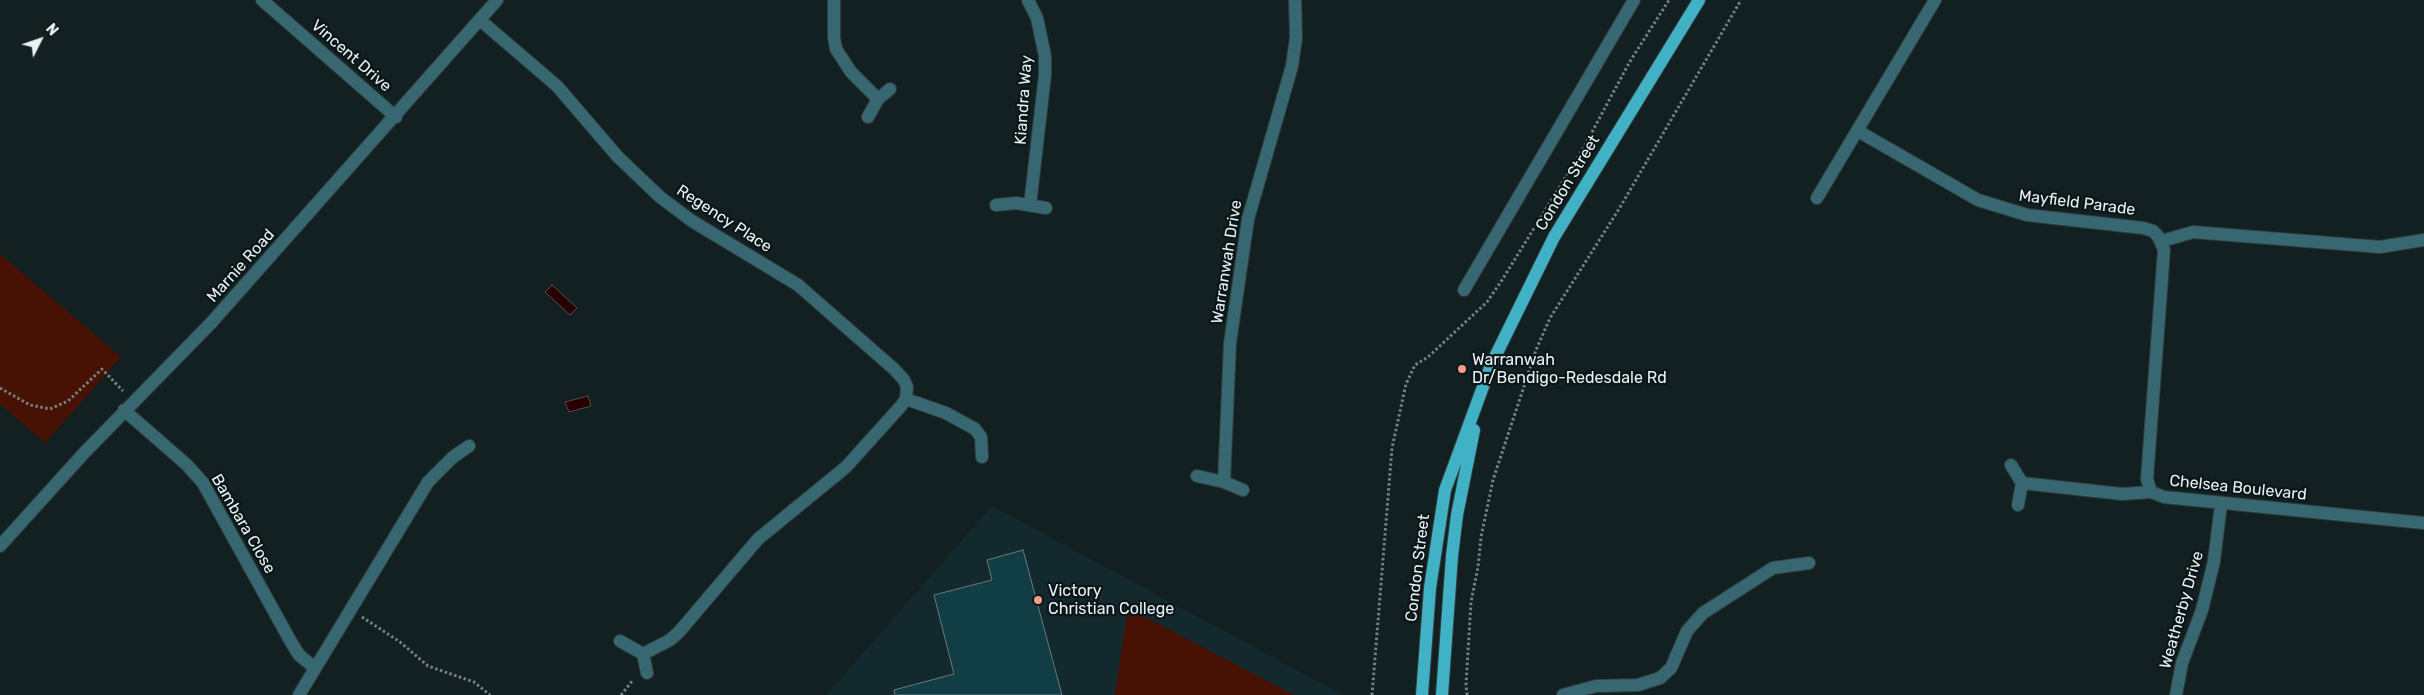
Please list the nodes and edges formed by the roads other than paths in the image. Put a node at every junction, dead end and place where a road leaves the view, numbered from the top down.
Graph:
1 (262, 0) edge
2 (497, 0) edge
3 (834, 0) edge
4 (1028, 0) edge
5 (1295, 0) edge
6 (1634, 0) edge
7 (1699, 0) edge
8 (1935, 0) edge
9 (480, 20) junction
10 (890, 89) dead end
11 (878, 99) junction
12 (396, 117) junction
13 (868, 117) dead end
14 (1858, 131) junction
15 (1817, 198) dead end
16 (996, 205) dead end
17 (1030, 205) junction
18 (1046, 208) dead end
19 (2424, 240) edge
20 (2162, 242) junction
21 (1464, 290) dead end
22 (1482, 391) junction
23 (906, 399) junction
24 (128, 406) junction
25 (469, 446) dead end
26 (982, 458) dead end
27 (2010, 465) dead end
28 (1197, 476) dead end
29 (1224, 482) junction
30 (2022, 483) junction
31 (1243, 490) dead end
32 (2151, 492) junction
33 (2221, 504) junction
34 (2018, 505) dead end
35 (2424, 524) edge
36 (0, 546) edge
37 (1809, 563) dead end
38 (620, 641) dead end
39 (643, 654) junction
40 (315, 668) junction
41 (647, 673) dead end
42 (299, 695) edge
43 (1422, 695) edge
44 (1442, 695) edge
45 (1563, 695) edge
46 (2176, 695) edge

1 - 12 street, Vincent Drive
2 - 9 street, Marnie Road
3 - 11 street
4 - 17 street, Kiandra Way
5 - 29 street, Warranwah Drive
6 - 21 street
7 - 22 main road, Condon Street
8 - 14 street
9 - 12 street, Marnie Road
9 - 23 street, Regency Place
10 - 11 street
11 - 13 street
12 - 24 street, Marnie Road
14 - 15 street
14 - 20 street, Mayfield Parade
16 - 17 street
17 - 18 street
19 - 20 street
20 - 32 street, Chelsea Boulevard
22 - 43 main road, Condon Street
22 - 44 main road, Condon Street
23 - 26 street
23 - 39 street
24 - 36 street, Marnie Road
24 - 40 street, Bambara Close
25 - 40 street
27 - 30 street
28 - 29 street
29 - 31 street
30 - 32 street
30 - 34 street
32 - 33 street, Chelsea Boulevard
33 - 35 street, Chelsea Boulevard
33 - 46 street, Weatherby Drive
37 - 45 street
38 - 39 street
39 - 41 street
40 - 42 street

